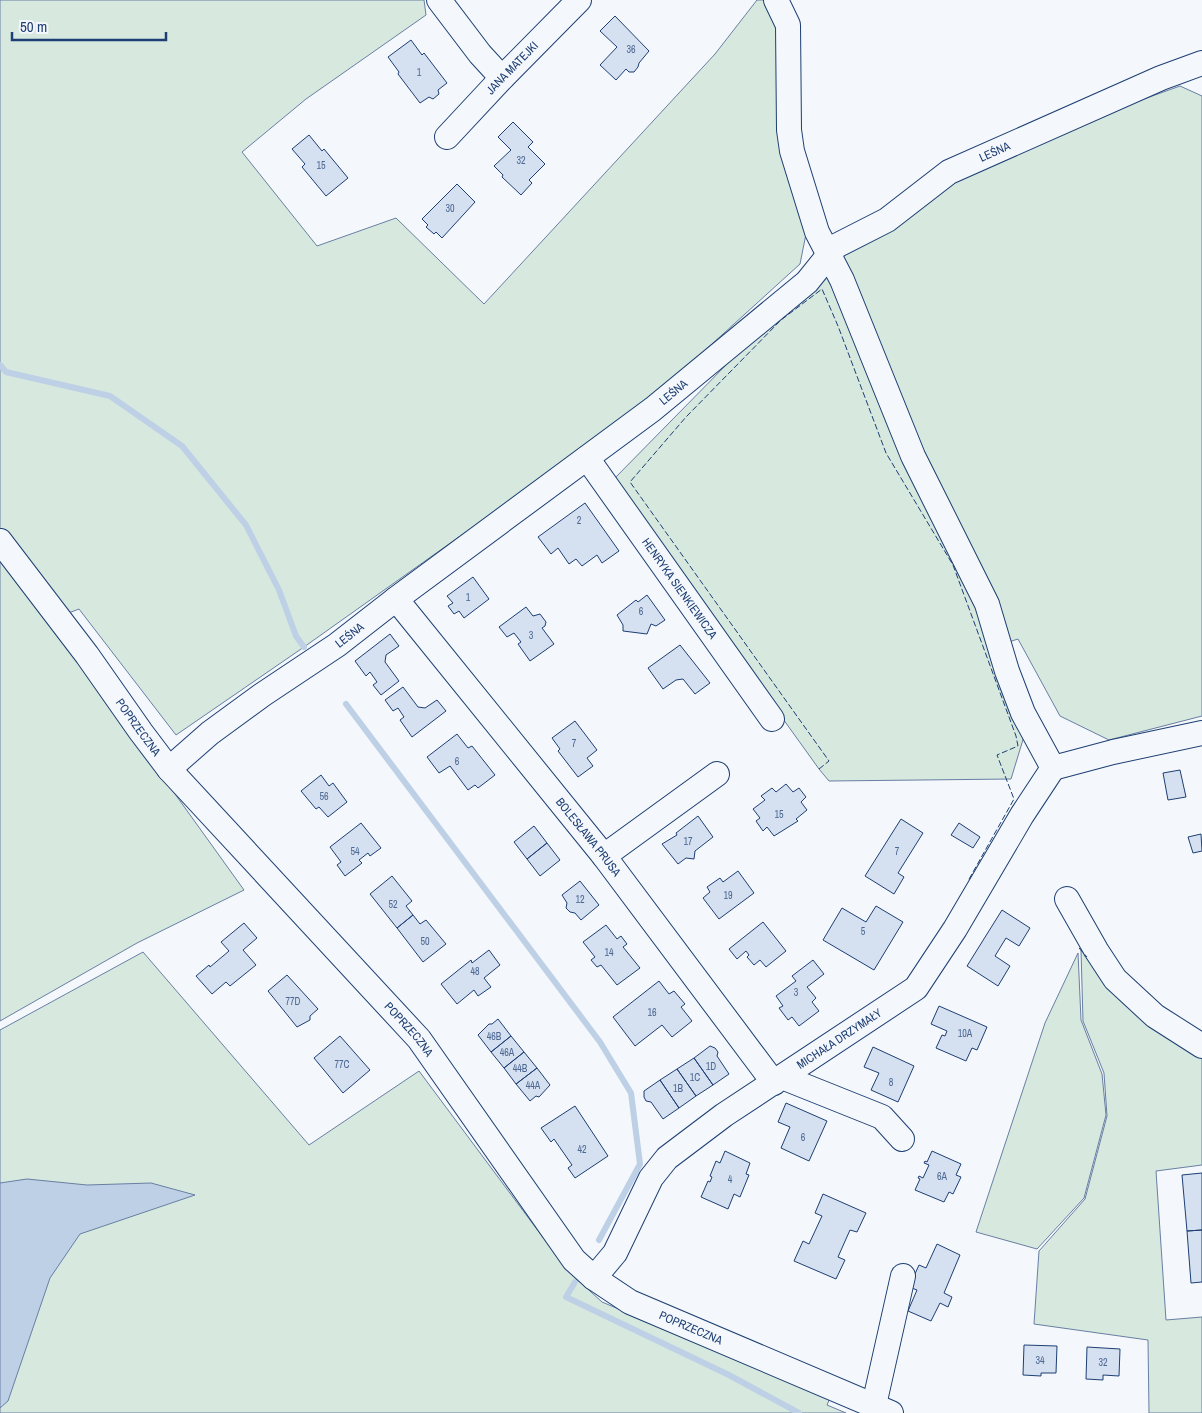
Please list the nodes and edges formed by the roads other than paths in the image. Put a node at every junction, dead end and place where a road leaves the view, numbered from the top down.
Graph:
1 (439, 0) edge
2 (579, 0) edge
3 (776, 0) edge
4 (1202, 63) edge
5 (502, 78) junction
6 (448, 137) dead end
7 (828, 254) junction
8 (587, 458) junction
9 (0, 542) edge
10 (396, 598) junction
11 (772, 719) dead end
12 (1202, 733) edge
13 (1052, 768) junction
14 (169, 769) junction
15 (717, 774) dead end
16 (604, 856) junction
17 (1067, 899) dead end
18 (1202, 1046) edge
19 (778, 1080) junction
20 (902, 1139) dead end
21 (903, 1276) dead end
22 (594, 1278) junction
23 (882, 1409) edge

1 - 5 street
2 - 5 street, JANA MATEJKI
3 - 7 street
4 - 7 street, LEŚNA
5 - 6 street, JANA MATEJKI
7 - 8 street, LEŚNA
7 - 13 street
8 - 10 street, LEŚNA
8 - 11 street, HENRYKA SIENKIEWICZA
9 - 14 street, POPRZECZNA
10 - 14 street, LEŚNA
10 - 16 street, BOLESŁAWA PRUSA
12 - 13 street
13 - 19 street, MICHAŁA DRZYMAŁY
14 - 22 street, POPRZECZNA
15 - 16 street
16 - 19 street, BOLESŁAWA PRUSA
17 - 18 street
19 - 20 street
19 - 22 street, MICHAŁA DRZYMAŁY
21 - 23 street
22 - 23 street, POPRZECZNA

